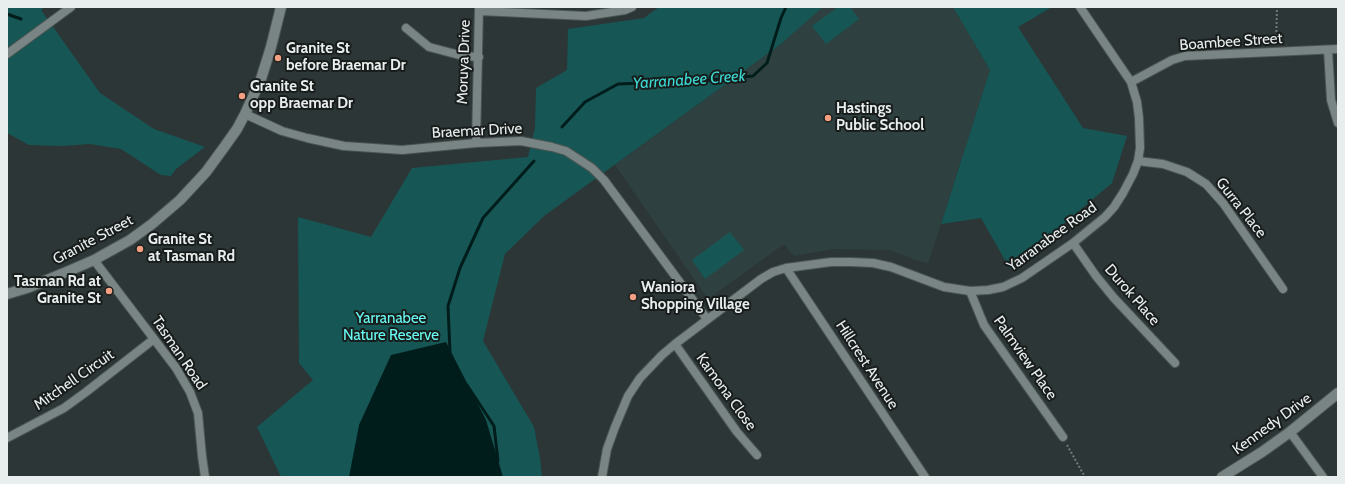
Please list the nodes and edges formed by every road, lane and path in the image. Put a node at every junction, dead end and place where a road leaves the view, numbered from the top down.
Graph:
1 (71, 7) edge
2 (281, 7) edge
3 (632, 7) edge
4 (1080, 7) edge
5 (1277, 7) edge
6 (479, 9) edge
7 (606, 10) edge
8 (406, 28) dead end
9 (1338, 49) edge
10 (1328, 50) junction
11 (1276, 52) junction
12 (7, 54) edge
13 (479, 57) junction
14 (1131, 82) junction
15 (245, 114) junction
16 (1338, 123) edge
17 (476, 143) junction
18 (1138, 160) junction
19 (1073, 243) junction
20 (94, 260) junction
21 (786, 268) junction
22 (1283, 290) dead end
23 (970, 291) junction
24 (7, 294) edge
25 (706, 319) junction
26 (154, 339) junction
27 (675, 344) junction
28 (1175, 363) dead end
29 (1338, 394) edge
30 (1290, 432) junction
31 (1063, 437) joint
32 (7, 438) edge
33 (757, 455) dead end
34 (205, 477) edge
35 (602, 477) edge
36 (925, 477) edge
37 (1085, 477) edge
38 (1222, 477) edge
39 (1324, 477) edge

1 - 12 street
2 - 15 street, Granite Street
3 - 7 street
4 - 14 street, Yarranabee Road
5 - 11 path
6 - 7 street
6 - 13 street, Moruya Drive
8 - 13 street
9 - 10 street, Boambee Street
10 - 11 street, Boambee Street
10 - 16 street
11 - 14 street, Boambee Street
13 - 17 street, Moruya Drive
14 - 18 street, Yarranabee Road
15 - 17 street, Braemar Drive
15 - 20 street, Granite Street
17 - 25 street, Braemar Drive
18 - 19 street, Yarranabee Road
18 - 22 street, Gurra Place
19 - 23 street, Yarranabee Road
19 - 28 street, Durok Place
20 - 24 street, Granite Street
20 - 26 street, Tasman Road
21 - 23 street, Yarranabee Road
21 - 25 street, Yarranabee Road
21 - 36 street, Hillcrest Avenue
23 - 31 street, Palmview Place
25 - 27 street, Yarranabee Road
26 - 32 street, Mitchell Circuit
26 - 34 street, Tasman Road
27 - 33 street, Kamona Close
27 - 35 street, Yarranabee Road
29 - 30 street, Kennedy Drive
30 - 38 street, Kennedy Drive
30 - 39 street
31 - 37 path

